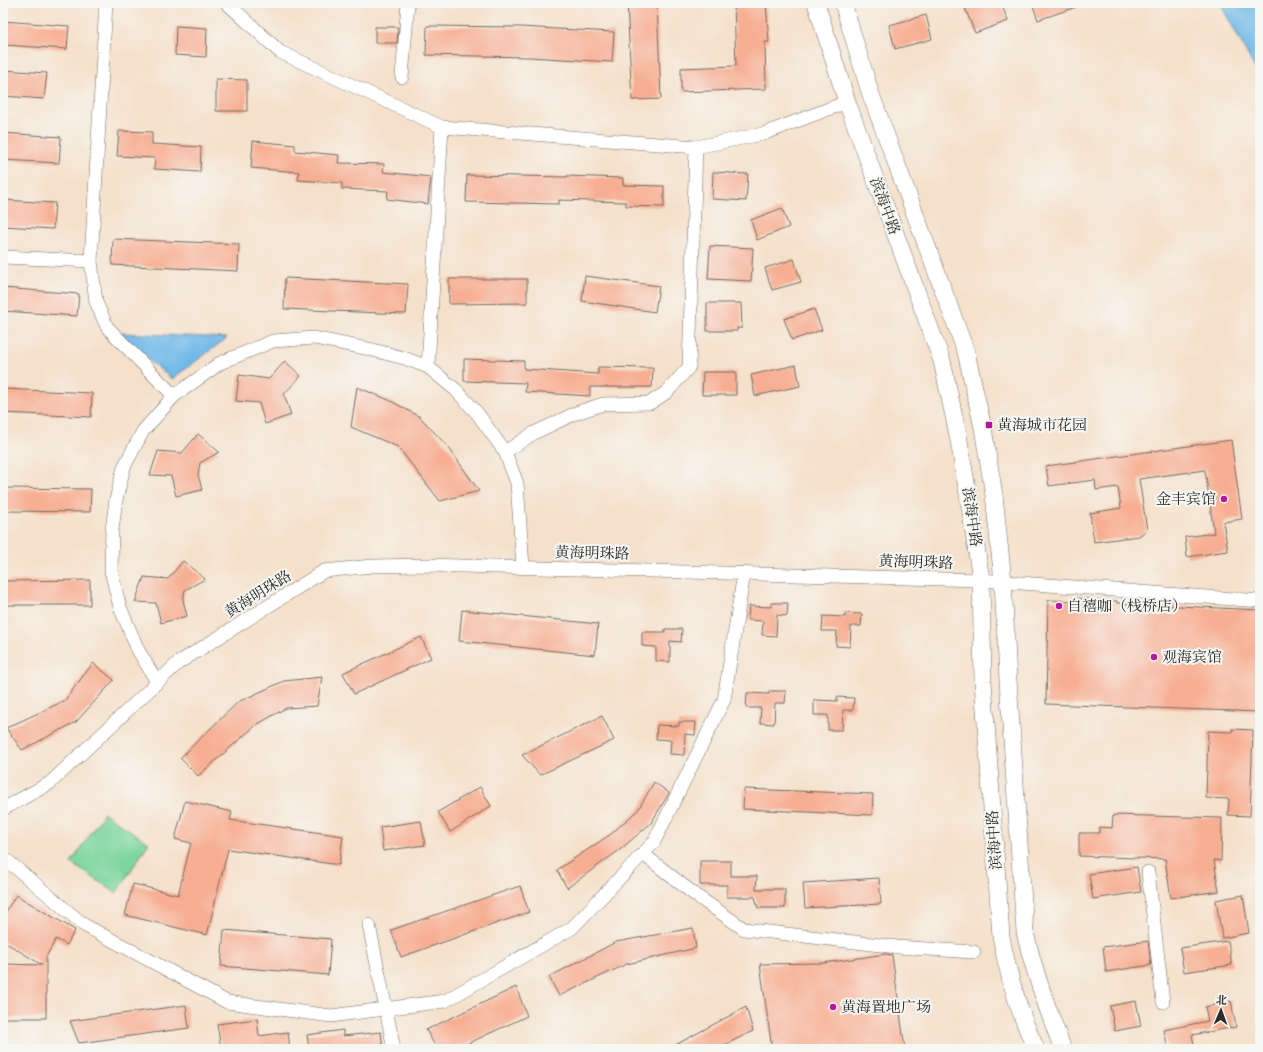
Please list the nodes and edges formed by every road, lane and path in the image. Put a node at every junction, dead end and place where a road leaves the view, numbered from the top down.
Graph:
1 (106, 3) edge
2 (227, 3) edge
3 (408, 3) edge
4 (816, 3) edge
5 (843, 3) edge
6 (402, 77) dead end
7 (847, 102) junction
8 (442, 127) junction
9 (696, 147) junction
10 (3, 257) edge
11 (91, 261) junction
12 (428, 367) junction
13 (174, 396) junction
14 (505, 452) junction
15 (523, 567) junction
16 (744, 573) junction
17 (980, 580) junction
18 (1003, 581) junction
19 (1260, 601) edge
20 (157, 682) junction
21 (3, 809) edge
22 (643, 854) junction
23 (3, 857) edge
24 (1148, 872) dead end
25 (369, 925) dead end
26 (974, 952) dead end
27 (1163, 1002) dead end
28 (386, 1009) junction
29 (394, 1049) edge
30 (1036, 1049) edge
31 (1063, 1049) edge

1 - 11 street
2 - 8 street
3 - 6 street
4 - 7 main road, 滨海中路
5 - 18 main road, 滨海中路
7 - 9 street
7 - 17 main road, 滨海中路
8 - 9 street
8 - 12 street
9 - 14 street
10 - 11 street
11 - 13 street
12 - 13 street
12 - 14 street
13 - 20 street
14 - 15 street
15 - 16 street, 黄海明珠路
15 - 20 street, 黄海明珠路
16 - 17 street, 黄海明珠路
16 - 22 street
17 - 18 street, 黄海明珠路
17 - 30 main road, 滨海中路
18 - 19 street, 黄海明珠路
18 - 31 main road, 滨海中路
20 - 21 street, 黄海明珠路
22 - 26 street
22 - 28 street
23 - 28 street
24 - 27 street
25 - 28 street
28 - 29 street

